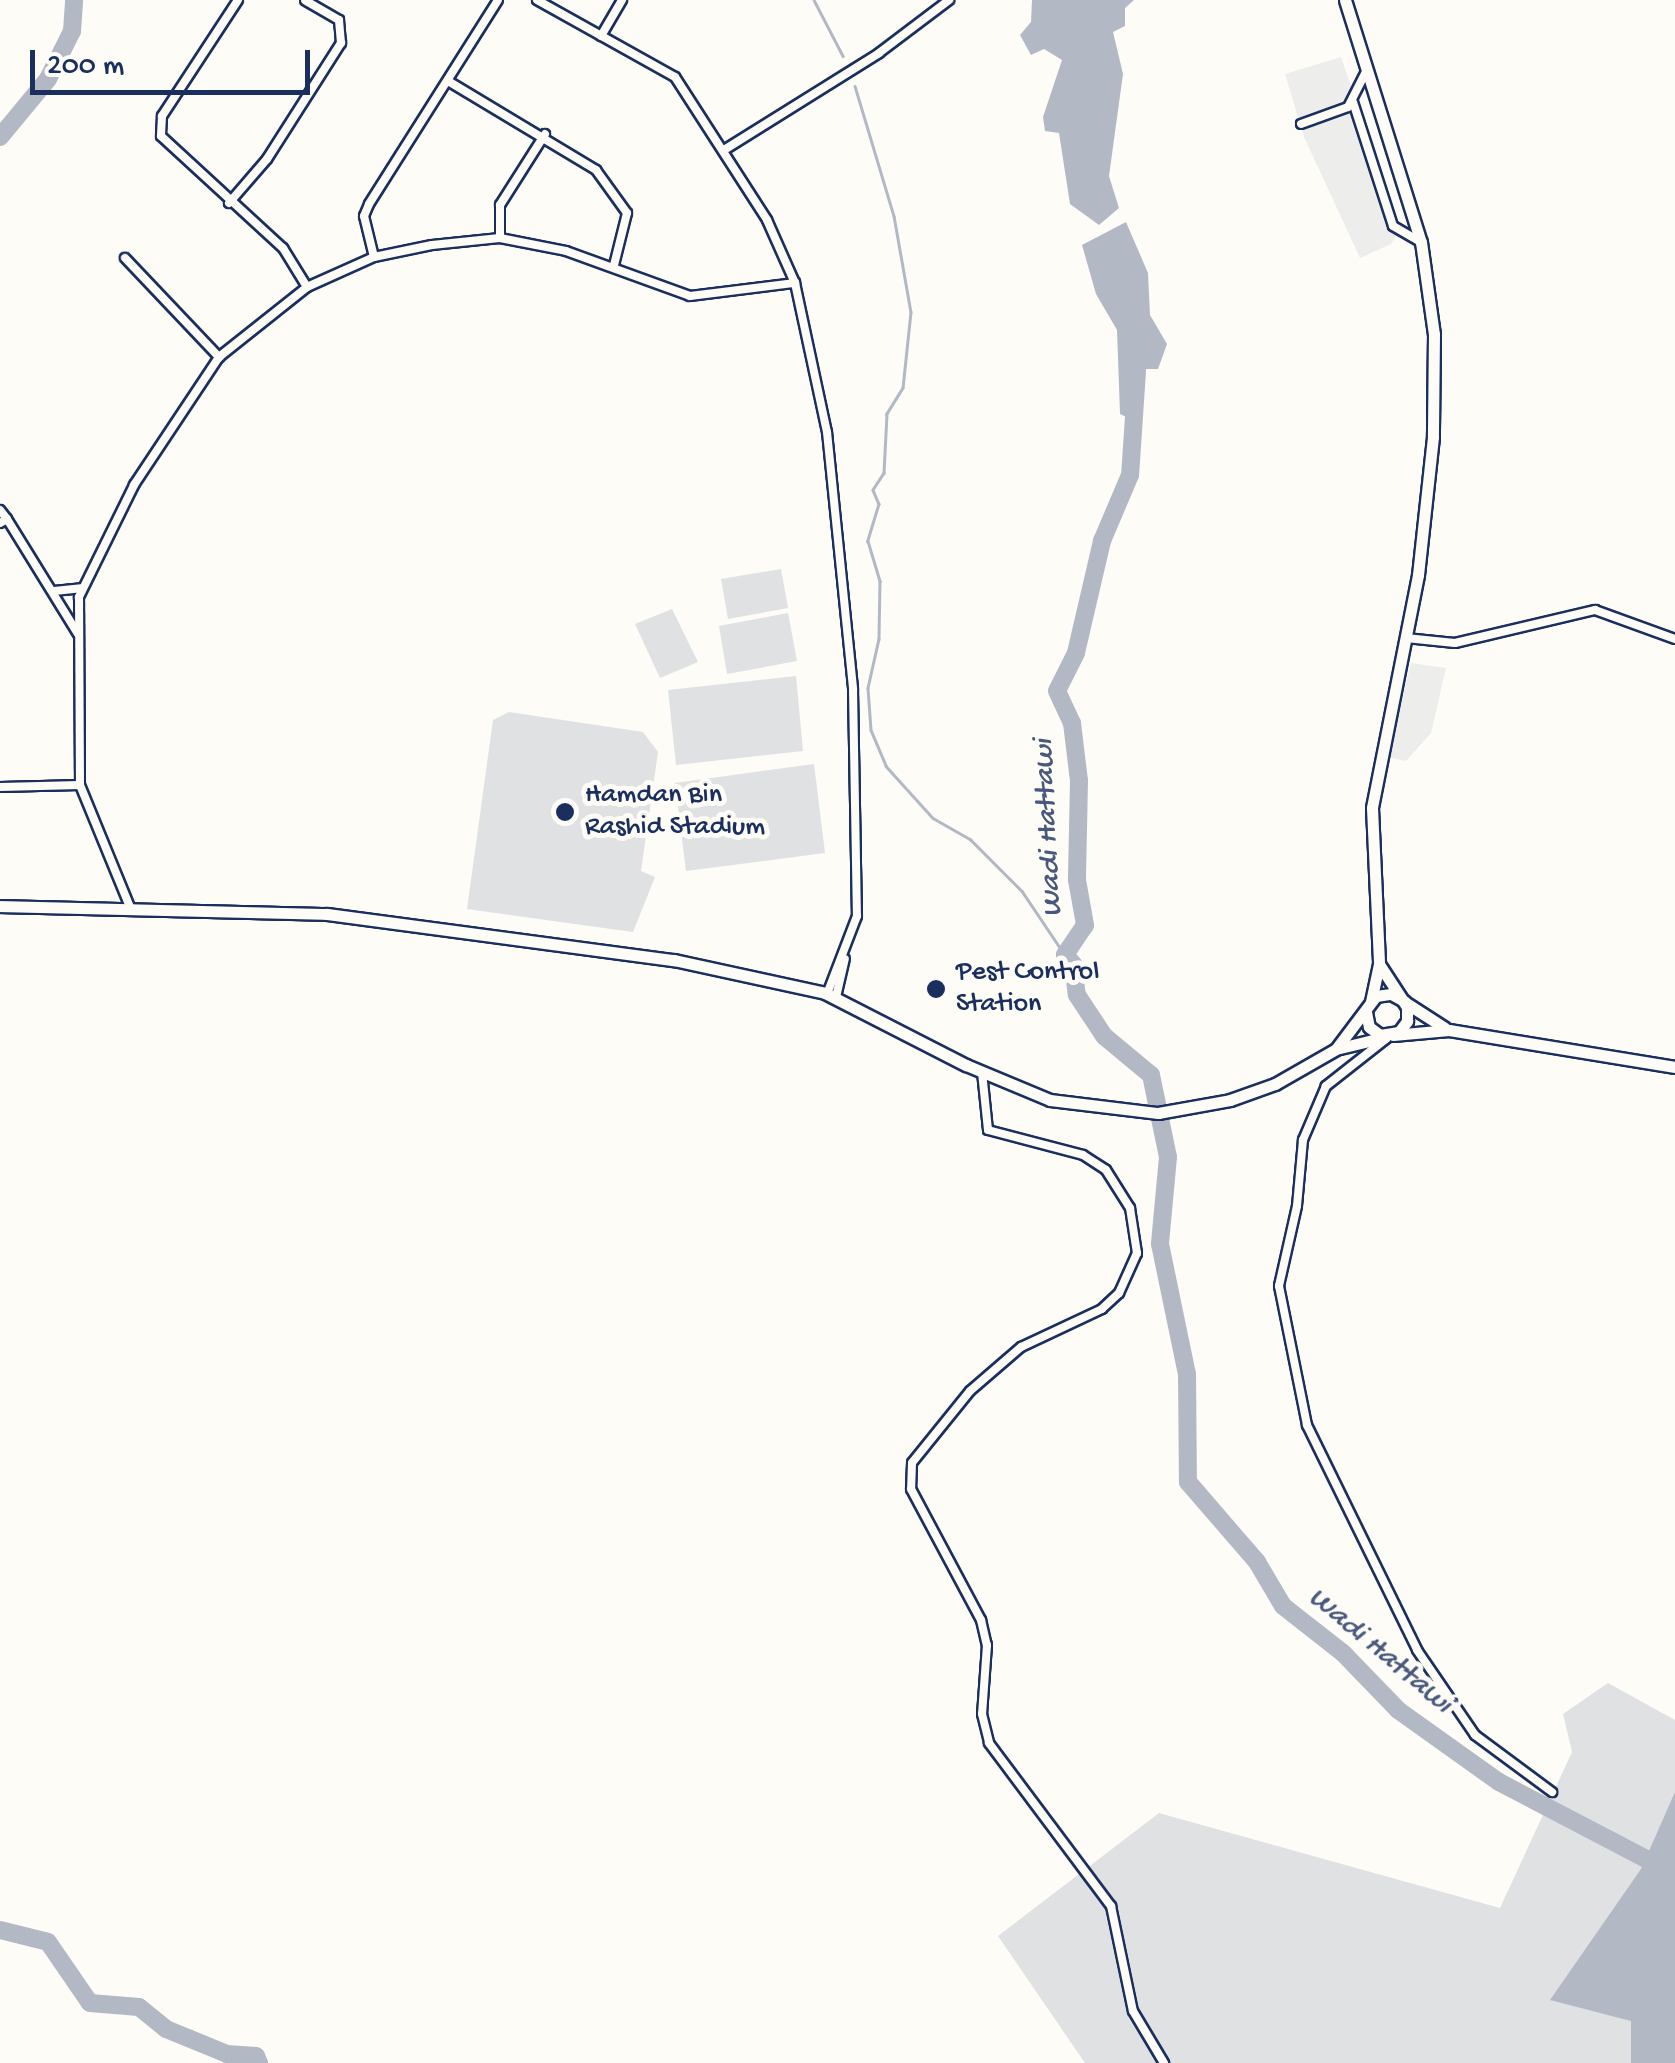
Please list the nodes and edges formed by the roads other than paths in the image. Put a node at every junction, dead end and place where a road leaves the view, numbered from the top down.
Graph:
1 (238, 0) edge
2 (305, 0) edge
3 (498, 0) edge
4 (537, 0) edge
5 (622, 0) edge
6 (949, 0) edge
7 (1345, 0) edge
8 (602, 36) junction
9 (1366, 73) junction
10 (448, 81) junction
11 (1353, 102) junction
12 (1300, 124) dead end
13 (545, 134) junction
14 (724, 150) junction
15 (229, 203) junction
16 (500, 238) junction
17 (1422, 242) junction
18 (374, 257) junction
19 (125, 258) dead end
20 (614, 265) junction
21 (795, 283) junction
22 (307, 288) junction
23 (219, 357) junction
24 (0, 510) edge
25 (3, 521) edge
26 (85, 586) junction
27 (54, 592) junction
28 (78, 635) junction
29 (1406, 638) junction
30 (1675, 639) edge
31 (80, 785) junction
32 (0, 787) edge
33 (0, 906) edge
34 (130, 907) junction
35 (1378, 964) junction
36 (832, 995) junction
37 (1404, 1001) junction
38 (1369, 1004) junction
39 (1449, 1030) junction
40 (1390, 1036) junction
41 (1336, 1049) junction
42 (1675, 1067) edge
43 (982, 1072) junction
44 (1552, 1792) dead end
45 (1164, 2063) edge

1 - 15 street
2 - 15 street
3 - 10 street
4 - 8 street
5 - 8 street
6 - 14 street
7 - 9 main road
8 - 14 street
9 - 11 street
9 - 17 main road
10 - 13 street
10 - 18 street
11 - 12 street
11 - 17 street
13 - 16 street
13 - 20 street
14 - 21 street
15 - 22 street
16 - 18 street
16 - 20 street
17 - 29 main road
18 - 22 street
19 - 23 street
20 - 21 street
21 - 36 street
22 - 23 street
23 - 26 street
24 - 25 street
25 - 27 street
26 - 27 street
26 - 28 street
27 - 28 street
28 - 31 street
29 - 30 street
29 - 35 main road
31 - 32 street
31 - 34 street
33 - 34 main road
34 - 36 main road
35 - 37 main road
35 - 38 main road
36 - 43 main road
37 - 38 main road
37 - 39 main road
37 - 40 main road
38 - 40 main road
38 - 41 main road
39 - 40 main road
39 - 42 main road
40 - 41 main road
40 - 44 street
41 - 43 main road
43 - 45 street

